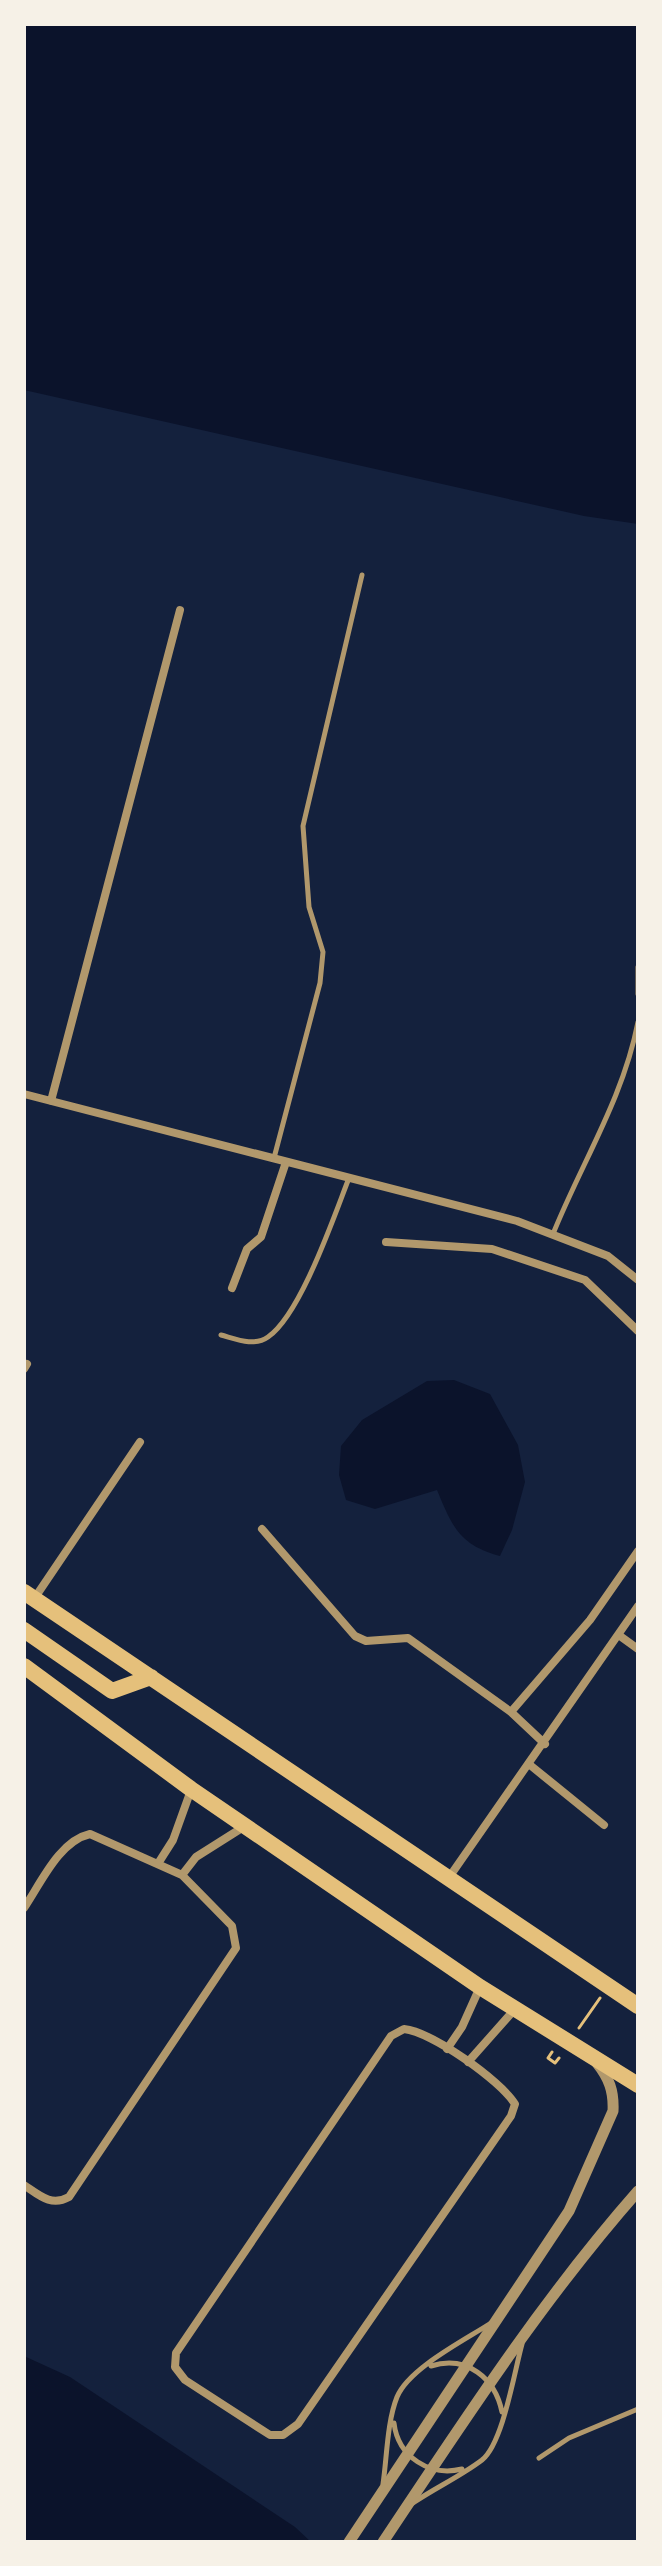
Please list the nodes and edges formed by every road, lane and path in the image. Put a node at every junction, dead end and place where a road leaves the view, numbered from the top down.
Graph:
1 (362, 575) dead end
2 (180, 610) dead end
3 (638, 967) edge
4 (638, 994) edge
5 (638, 1022) edge
6 (24, 1094) edge
7 (51, 1101) junction
8 (274, 1158) junction
9 (286, 1162) junction
10 (349, 1178) junction
11 (552, 1235) junction
12 (386, 1242) dead end
13 (638, 1280) edge
14 (232, 1288) dead end
15 (638, 1331) edge
16 (221, 1335) dead end
17 (140, 1442) dead end
18 (262, 1529) dead end
19 (638, 1551) edge
20 (29, 1596) edge
21 (638, 1606) edge
22 (24, 1630) edge
23 (620, 1636) junction
24 (638, 1649) edge
25 (28, 1674) edge
26 (151, 1677) junction
27 (511, 1712) junction
28 (545, 1744) junction
29 (530, 1765) junction
30 (191, 1789) junction
31 (604, 1825) dead end
32 (245, 1826) junction
33 (159, 1862) junction
34 (182, 1875) junction
35 (450, 1876) junction
36 (24, 1908) edge
37 (608, 1986) dead end
38 (480, 1987) junction
39 (638, 2006) edge
40 (515, 2009) junction
41 (573, 2037) dead end
42 (556, 2046) dead end
43 (447, 2049) junction
44 (564, 2050) dead end
45 (589, 2051) junction
46 (468, 2062) junction
47 (638, 2085) edge
48 (24, 2185) edge
49 (638, 2191) edge
50 (498, 2318) junction
51 (523, 2339) junction
52 (466, 2366) junction
53 (423, 2368) junction
54 (489, 2381) junction
55 (638, 2409) edge
56 (393, 2414) junction
57 (503, 2414) junction
58 (408, 2454) junction
59 (539, 2458) dead end
60 (467, 2468) junction
61 (431, 2469) junction
62 (382, 2493) junction
63 (404, 2509) junction
64 (384, 2541) edge
65 (349, 2542) edge

1 - 8 lane
2 - 7 street
3 - 4 lane
5 - 11 lane
6 - 7 street
7 - 8 street
8 - 9 street
9 - 10 street
9 - 14 street
10 - 11 street
10 - 16 lane
11 - 13 street
12 - 15 street
17 - 20 street
18 - 27 street
19 - 27 street
20 - 26 highway
21 - 23 street
22 - 26 highway
23 - 24 street
23 - 28 street
25 - 30 highway
26 - 35 highway
27 - 28 street
28 - 29 street
29 - 31 street
29 - 35 street
30 - 32 highway
30 - 33 street
32 - 34 street
32 - 38 highway
33 - 34 street
33 - 36 street
34 - 48 street
35 - 39 highway
37 - 41 path
38 - 40 highway
38 - 43 street
40 - 45 highway
40 - 46 street
42 - 44 path
43 - 46 street
43 - 46 street
45 - 47 highway
45 - 50 street
49 - 51 street
50 - 52 street
50 - 53 lane
51 - 54 street
51 - 57 lane
52 - 53 lane
52 - 54 lane
52 - 58 street
53 - 56 lane
54 - 57 lane
54 - 61 street
55 - 59 lane
56 - 58 lane
56 - 62 lane
57 - 60 lane
58 - 61 lane
58 - 62 street
60 - 61 lane
60 - 63 lane
61 - 63 street
62 - 65 street
63 - 64 street

